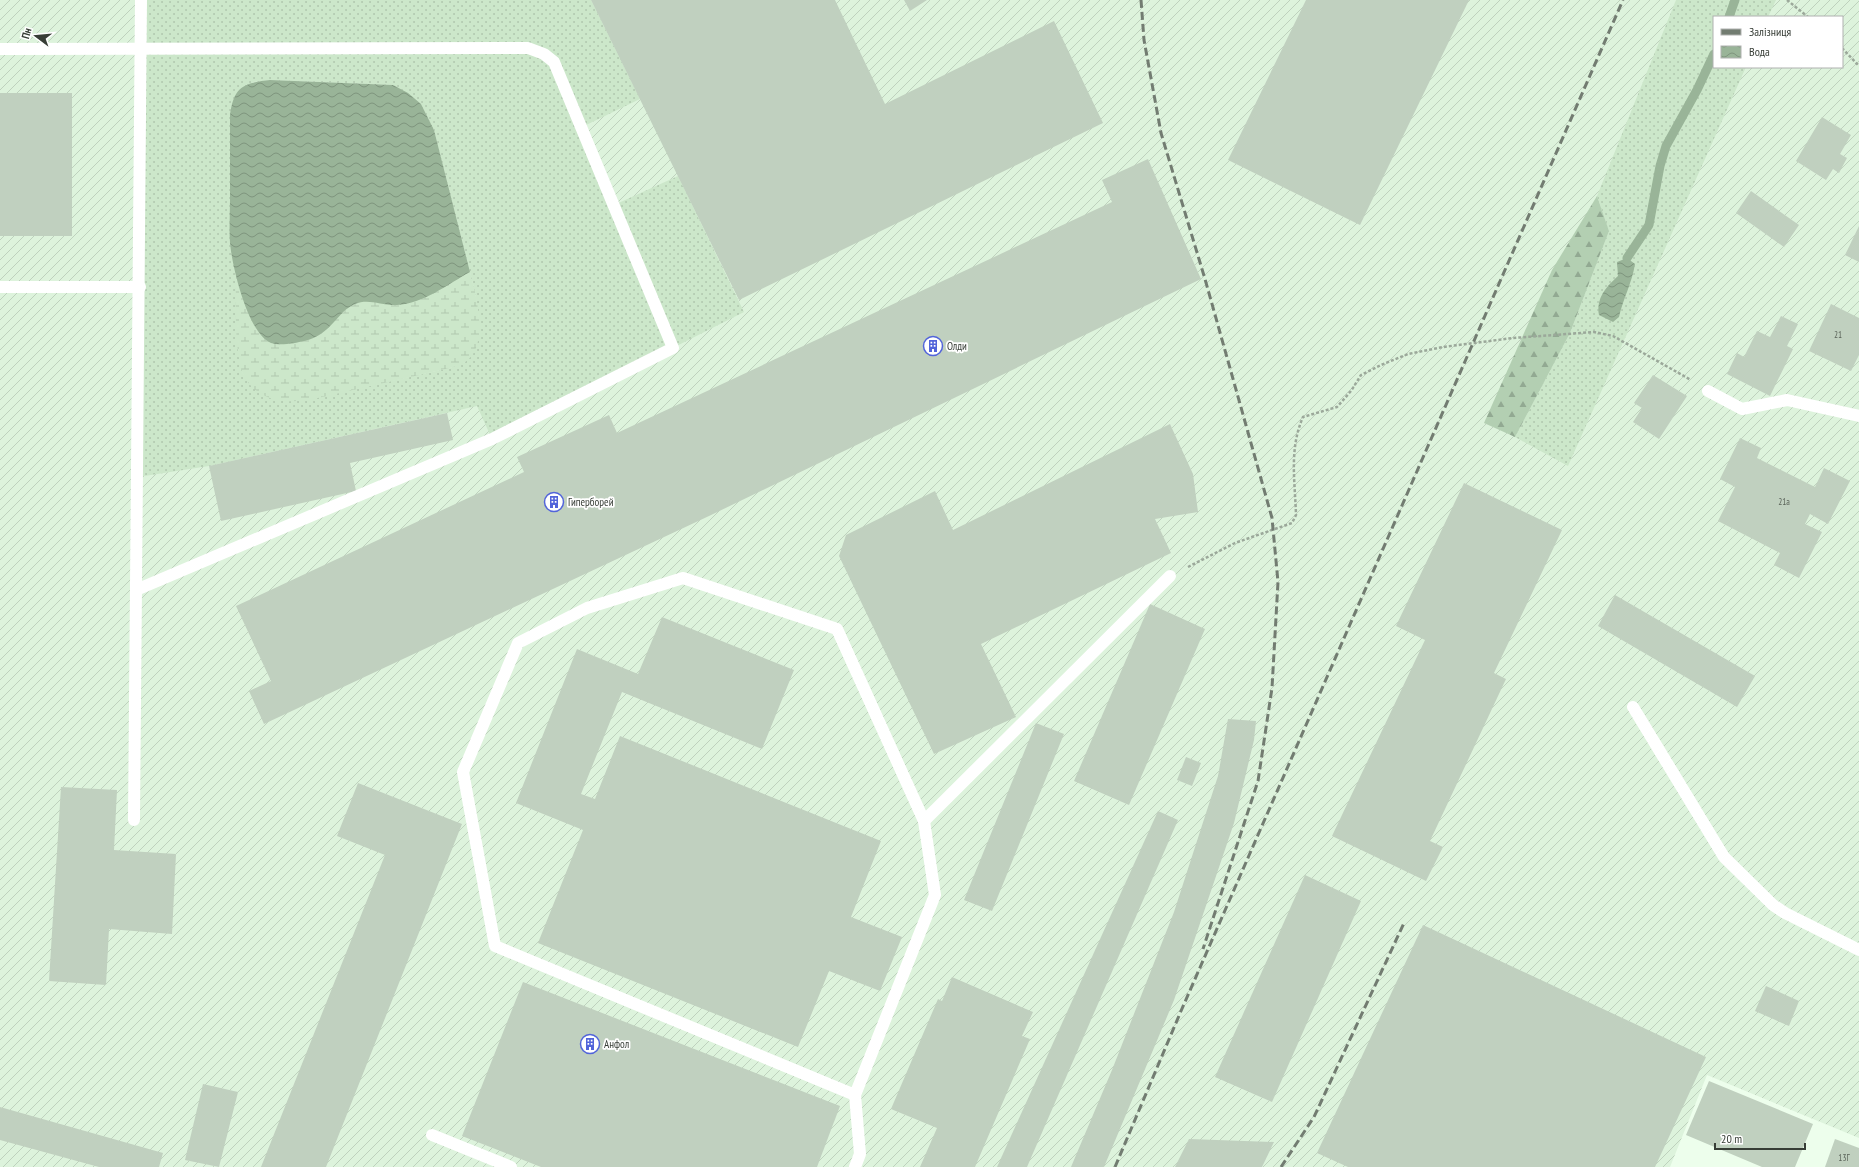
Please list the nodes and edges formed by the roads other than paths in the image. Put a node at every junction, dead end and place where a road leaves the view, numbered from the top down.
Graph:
1 (141, 0) edge
2 (140, 48) junction
3 (0, 49) edge
4 (0, 287) edge
5 (140, 287) junction
6 (1708, 391) road end
7 (1859, 416) edge
8 (1170, 576) road end
9 (136, 590) junction
10 (1633, 707) dead end
11 (134, 820) dead end
12 (924, 821) junction
13 (1859, 950) edge
14 (855, 1095) junction
15 (432, 1135) dead end
16 (511, 1167) edge
17 (855, 1167) edge

1 - 2 lane
2 - 3 lane
2 - 5 lane
2 - 9 lane
4 - 5 lane
5 - 9 lane
6 - 7 lane
8 - 12 lane
9 - 11 lane
10 - 13 lane
12 - 14 lane
12 - 14 lane
14 - 17 lane
15 - 16 lane

